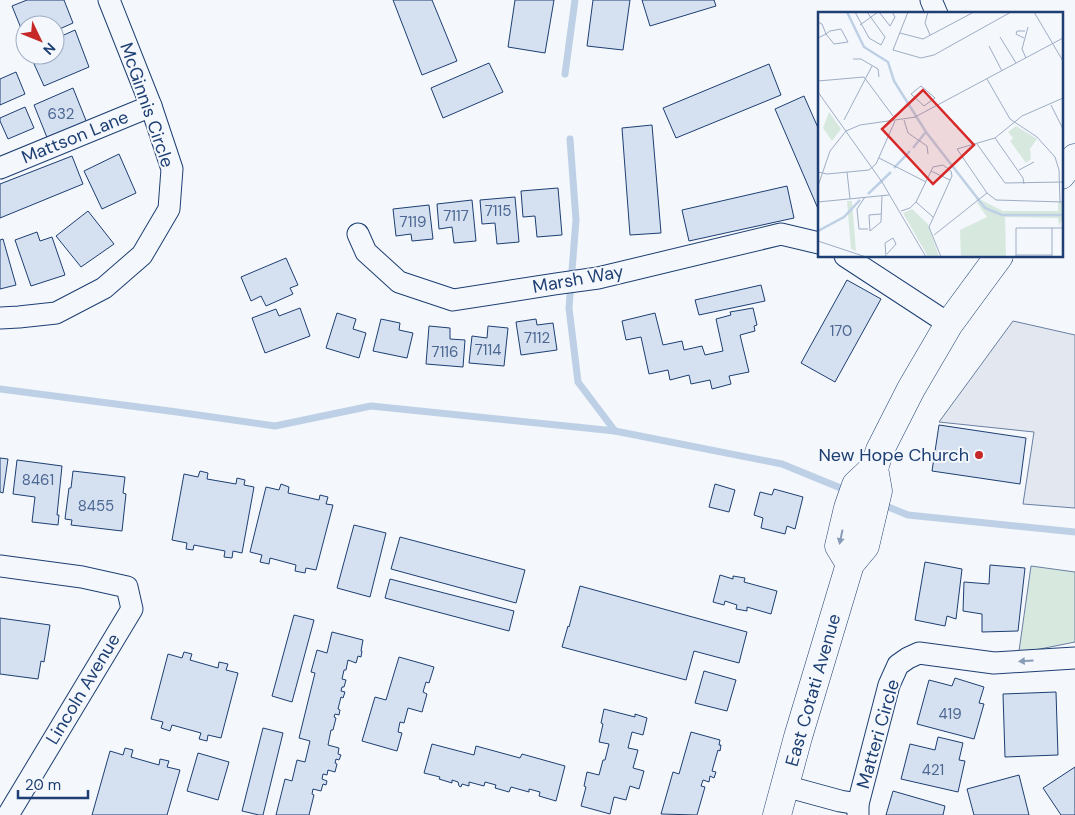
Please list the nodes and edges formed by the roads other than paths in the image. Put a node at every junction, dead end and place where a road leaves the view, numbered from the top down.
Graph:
1 (109, 0) edge
2 (931, 0) edge
3 (935, 12) edge
4 (151, 106) junction
5 (1075, 158) edge
6 (0, 168) edge
7 (1062, 174) edge
8 (358, 234) dead end
9 (818, 243) edge
10 (847, 258) edge
11 (998, 258) edge
12 (0, 318) edge
13 (949, 324) junction
14 (0, 566) edge
15 (1075, 658) edge
16 (785, 786) junction
17 (858, 810) edge
18 (8, 815) edge
19 (777, 815) edge

1 - 4 street, McGinnis Circle
2 - 3 street
4 - 6 street, Mattson Lane
4 - 12 street, McGinnis Circle
5 - 7 main road
8 - 9 street, Marsh Way
10 - 13 street
11 - 13 main road, East Cotati Avenue
13 - 16 main road, East Cotati Avenue
14 - 18 street, Lincoln Avenue
15 -> 17 street, Matteri Circle
16 - 17 street, Matteri Circle
16 - 19 main road, East Cotati Avenue

